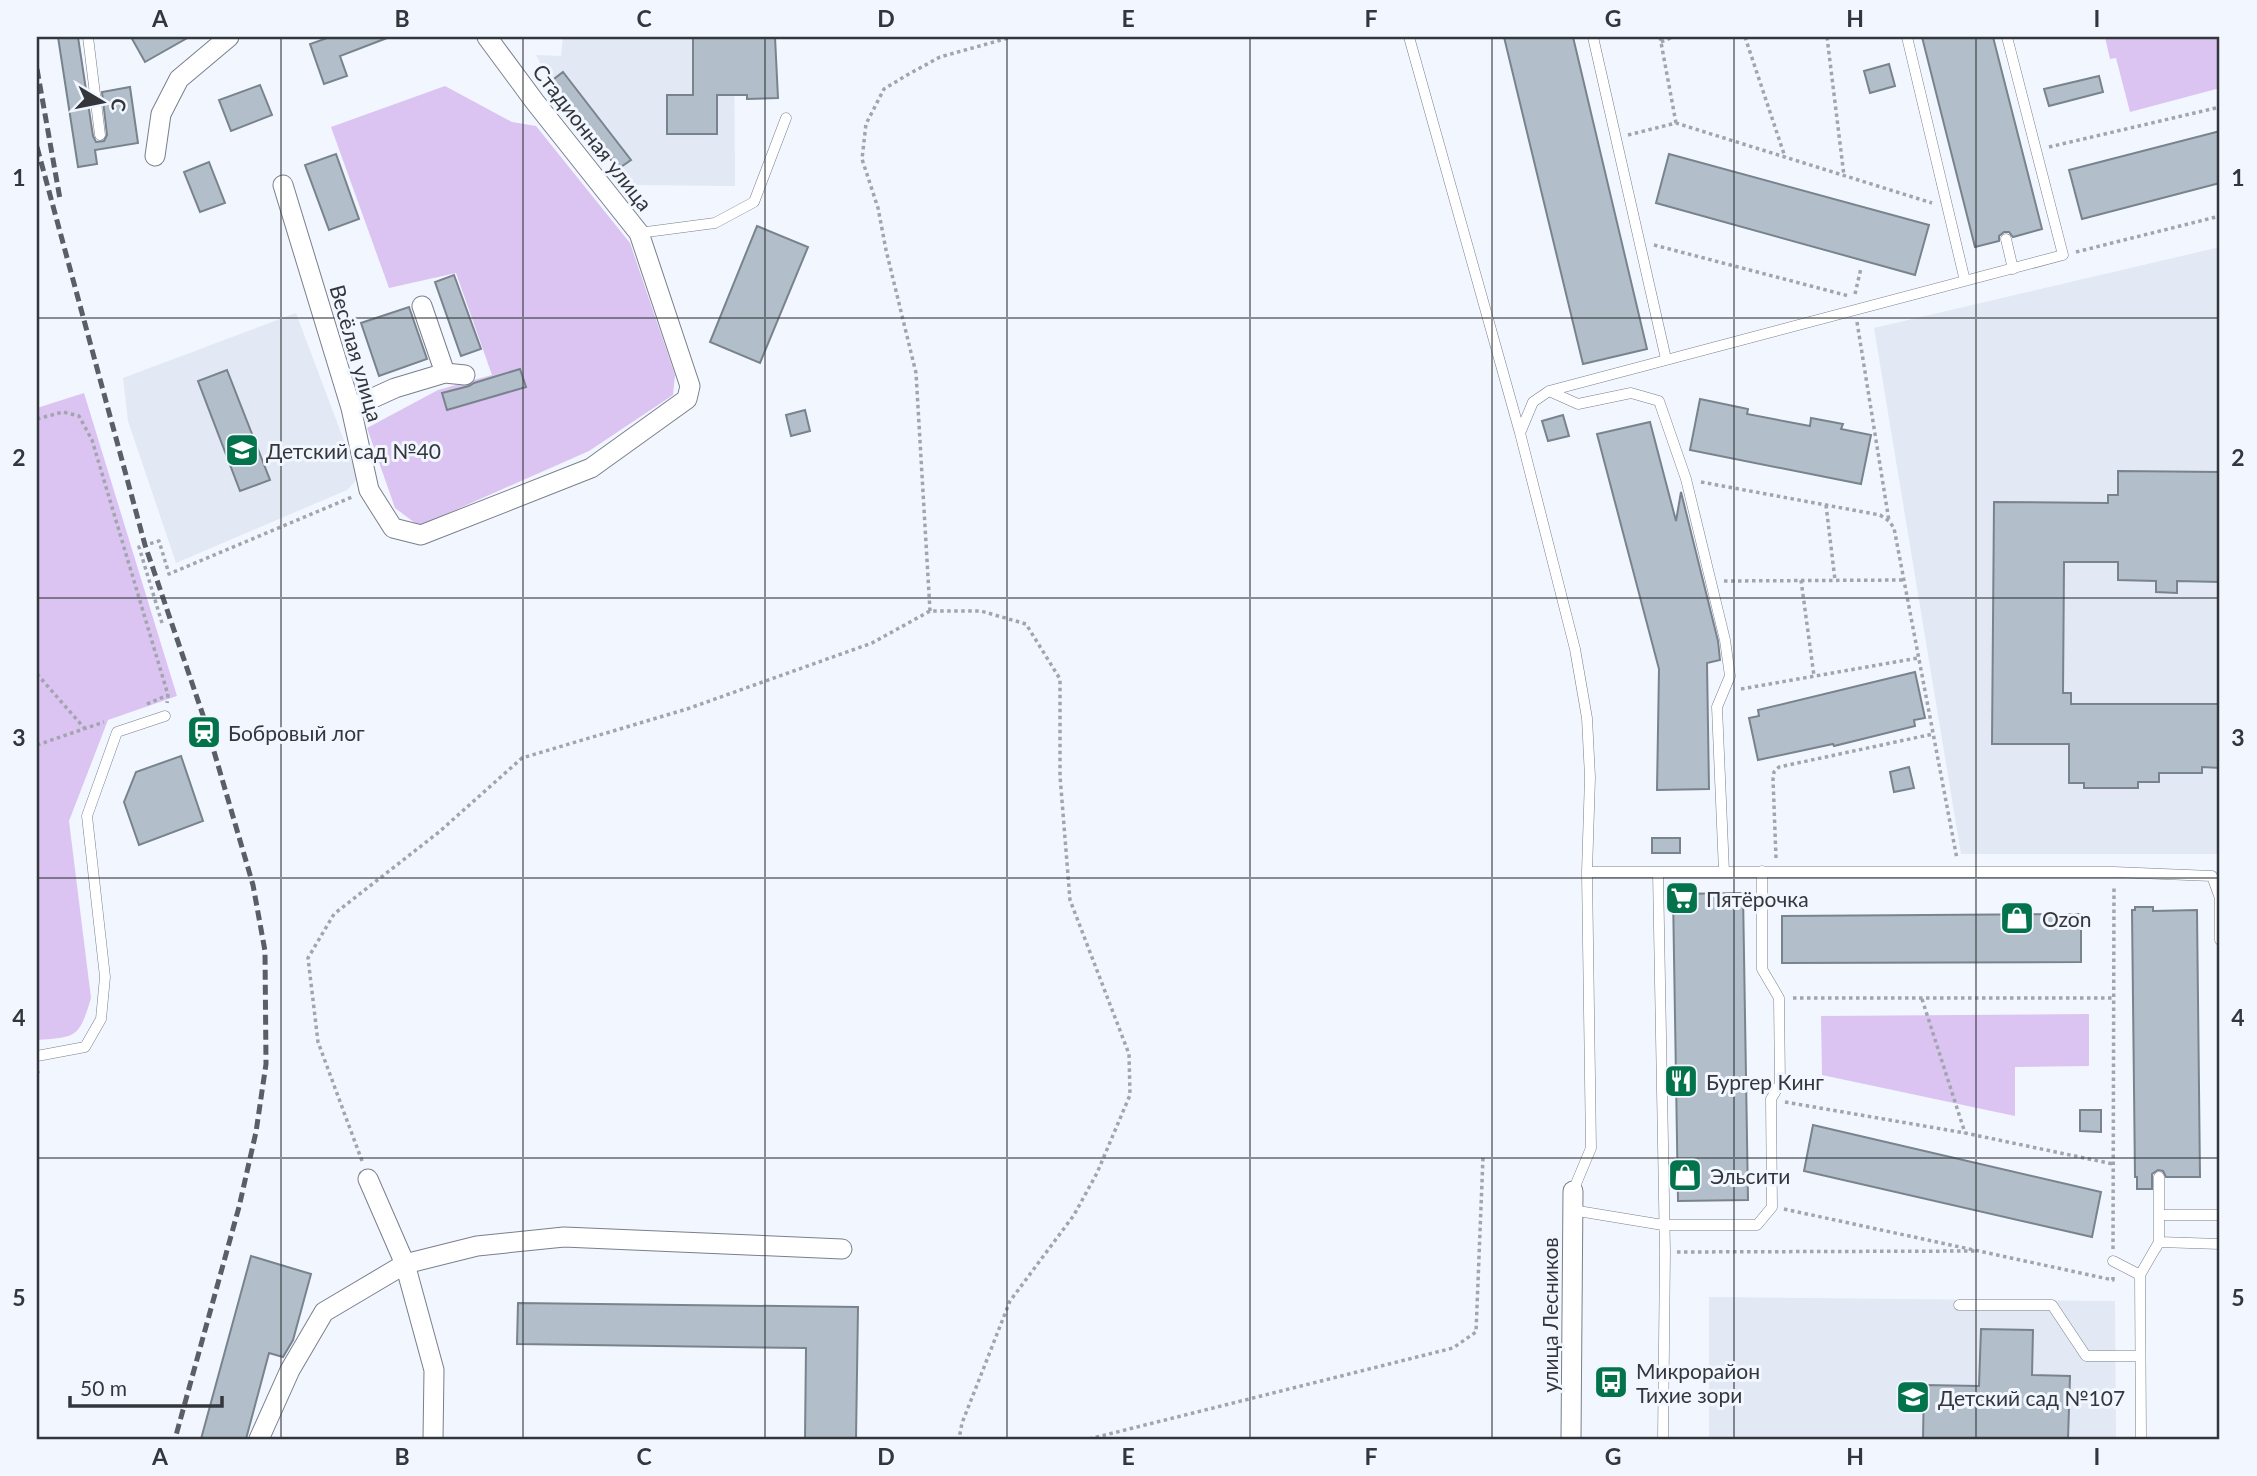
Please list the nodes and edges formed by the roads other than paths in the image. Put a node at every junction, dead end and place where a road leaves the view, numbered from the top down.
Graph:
1 (88, 37) edge
2 (229, 37) edge
3 (487, 37) edge
4 (1409, 37) edge
5 (1593, 37) edge
6 (1907, 37) edge
7 (2007, 37) edge
8 (786, 118) dead end
9 (100, 135) dead end
10 (155, 156) dead end
11 (283, 185) dead end
12 (639, 233) junction
13 (2007, 239) dead end
14 (2013, 269) junction
15 (1965, 281) junction
16 (422, 306) dead end
17 (1666, 359) junction
18 (445, 373) junction
19 (465, 375) dead end
20 (1549, 391) junction
21 (351, 408) junction
22 (1520, 433) junction
23 (591, 468) joint
24 (165, 716) road end
25 (1762, 871) junction
26 (1587, 872) junction
27 (1724, 872) junction
28 (1658, 873) junction
29 (2220, 940) edge
30 (37, 1056) edge
31 (2159, 1177) dead end
32 (368, 1180) road end
33 (1572, 1201) junction
34 (2160, 1215) junction
35 (2220, 1215) edge
36 (1663, 1225) junction
37 (2160, 1242) junction
38 (2220, 1244) edge
39 (842, 1249) dead end
40 (2113, 1261) road end
41 (405, 1264) junction
42 (2140, 1275) junction
43 (1959, 1305) dead end
44 (2140, 1356) junction
45 (258, 1439) edge
46 (433, 1439) edge
47 (1571, 1439) edge
48 (1663, 1439) edge
49 (2141, 1439) edge

1 - 9 lane
2 - 10 street
3 - 12 street, Стадионная улица
4 - 22 lane
5 - 17 lane
6 - 15 lane
7 - 14 lane
8 - 12 lane
11 - 21 street, Весёлая улица
12 - 23 street, Стадионная улица
13 - 14 lane
14 - 15 lane
15 - 17 lane
16 - 18 street
17 - 20 lane
18 - 19 street
18 - 21 street
20 - 22 lane
20 - 27 lane
21 - 23 street, Весёлая улица
22 - 26 lane
24 - 30 lane
25 - 27 lane
25 - 29 lane
25 - 36 lane
26 - 28 lane
26 - 33 lane
27 - 28 lane
28 - 36 lane
31 - 34 lane
32 - 41 street
33 - 36 lane
33 - 47 street, улица Лесников
34 - 35 lane
34 - 37 lane
36 - 48 lane
37 - 38 lane
37 - 42 lane
39 - 41 street
40 - 42 lane
41 - 45 street
41 - 46 street
42 - 44 lane
43 - 44 lane
44 - 49 lane

